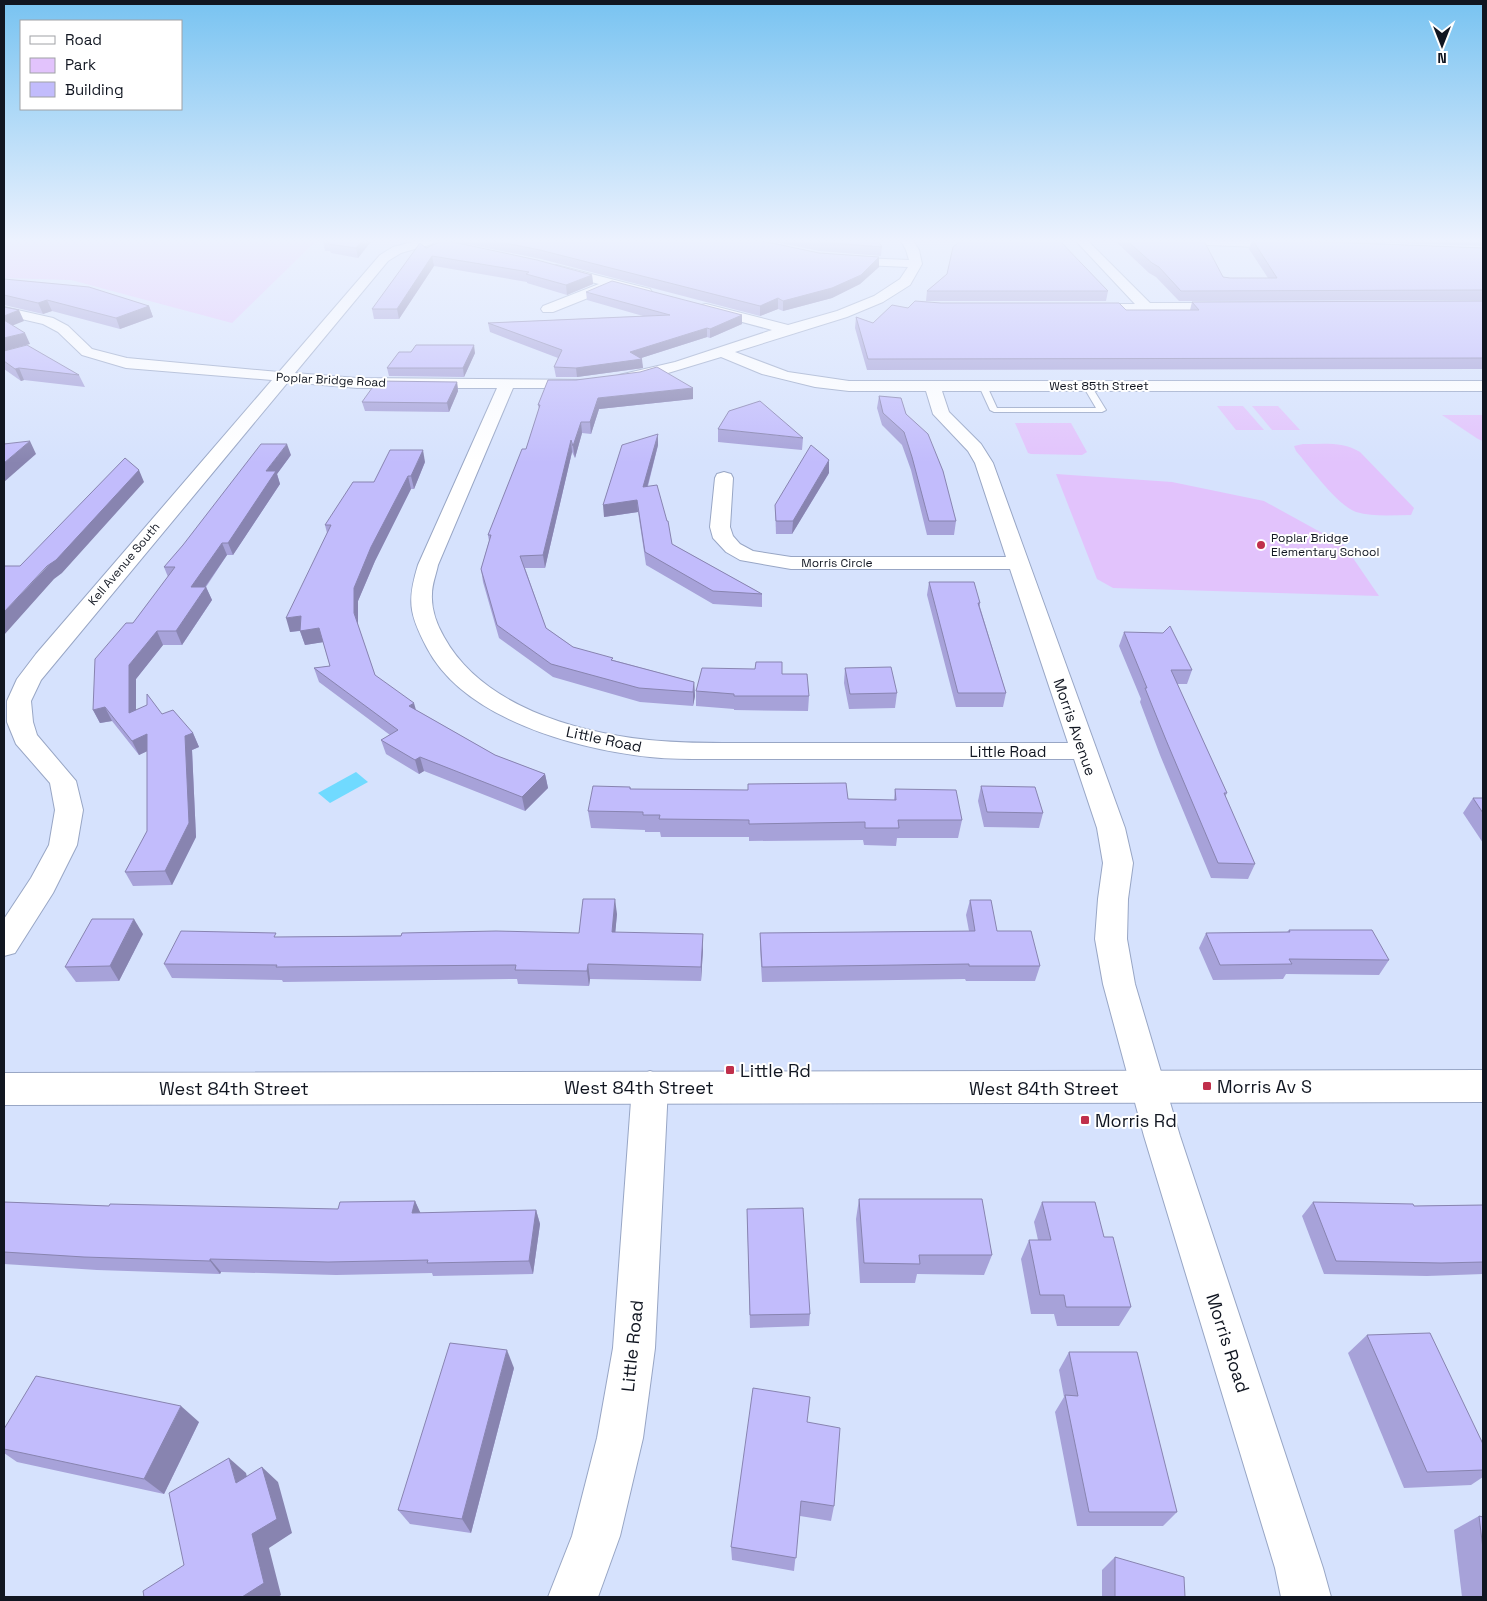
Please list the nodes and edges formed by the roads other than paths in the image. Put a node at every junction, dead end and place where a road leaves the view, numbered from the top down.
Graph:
1 (16, 314) edge
2 (337, 314) edge
3 (728, 314) edge
4 (839, 314) edge
5 (789, 330) junction
6 (721, 351) junction
7 (282, 377) junction
8 (507, 384) junction
9 (932, 386) junction
10 (983, 386) junction
11 (1087, 386) junction
12 (1483, 386) edge
13 (724, 478) dead end
14 (1017, 563) junction
15 (1083, 751) junction
16 (4, 944) edge
17 (1483, 1086) edge
18 (650, 1087) junction
19 (4, 1089) edge
20 (1149, 1089) junction
21 (573, 1597) edge
22 (1306, 1597) edge

1 - 7 street, Poplar Bridge Road
2 - 7 street, Kell Avenue South
3 - 5 street
4 - 5 street, Poplar Bridge Road
5 - 6 street, Poplar Bridge Road
6 - 8 street, Poplar Bridge Road
6 - 9 street, West 85th Street
7 - 8 street, Poplar Bridge Road
7 - 16 street, Kell Avenue South
8 - 15 street, Little Road
9 - 10 street, West 85th Street
9 - 14 street, Morris Avenue
10 - 11 street, West 85th Street
10 - 11 lane
11 - 12 street, West 85th Street
13 - 14 street, Morris Circle
14 - 15 street, Morris Avenue
15 - 20 street, Morris Avenue
17 - 20 street, West 84th Street
18 - 19 street, West 84th Street
18 - 20 street, West 84th Street
18 - 21 street, Little Road
20 - 22 street, Morris Road

